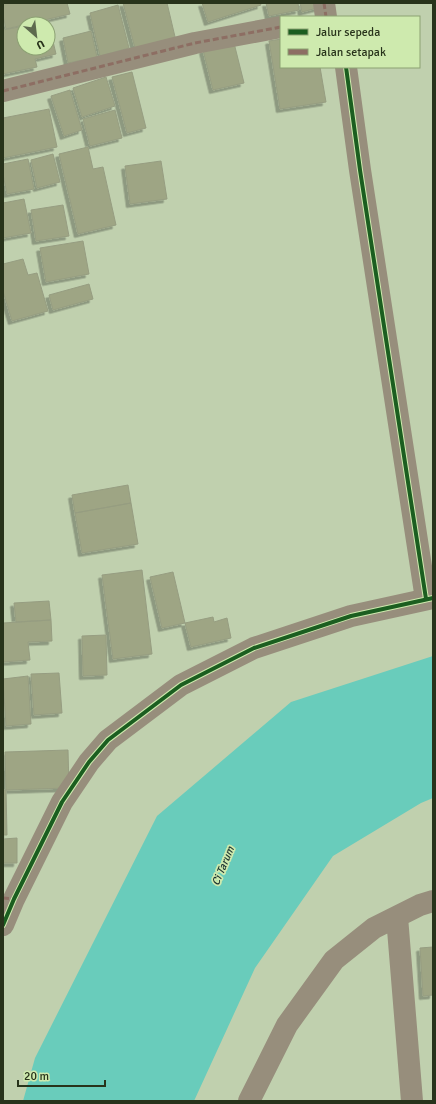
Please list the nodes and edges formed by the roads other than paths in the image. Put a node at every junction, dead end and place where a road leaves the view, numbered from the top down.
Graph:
1 (324, 3) edge
2 (326, 16) edge
3 (280, 27) edge
4 (346, 68) edge
5 (3, 91) edge
6 (430, 599) edge
7 (9, 899) edge
8 (433, 901) edge
9 (396, 916) junction
10 (3, 925) edge
11 (248, 1101) edge
12 (412, 1101) edge

1 - 2 street
3 - 5 street
4 - 6 street
6 - 7 street
7 - 10 street
8 - 9 street
9 - 11 street
9 - 12 street

